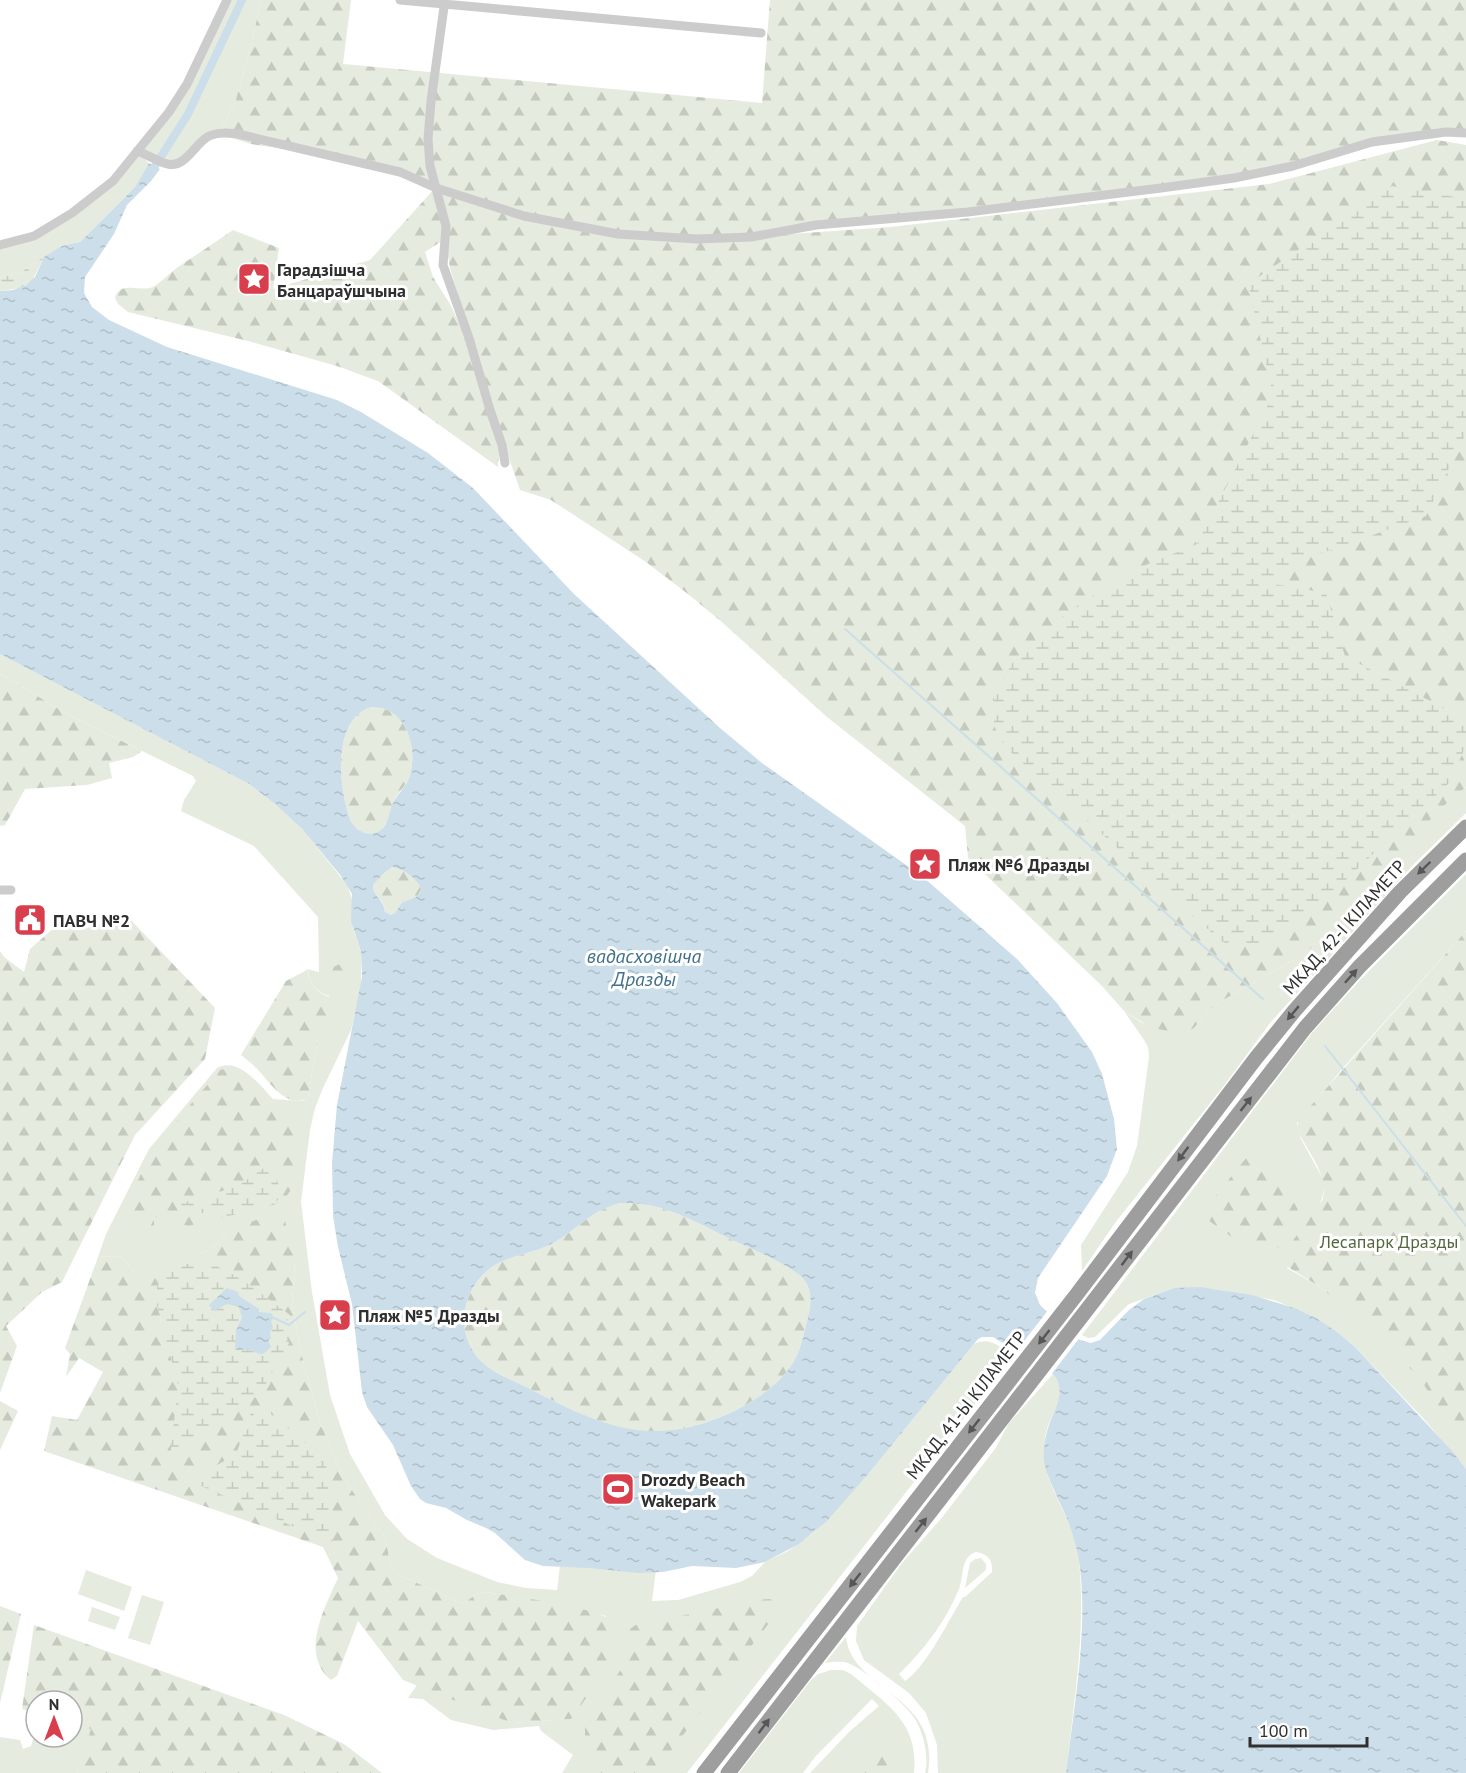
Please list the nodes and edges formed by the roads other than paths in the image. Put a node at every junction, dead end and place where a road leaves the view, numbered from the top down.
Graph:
1 (227, 0) edge
2 (400, 0) edge
3 (445, 2) edge
4 (762, 33) dead end
5 (1466, 133) edge
6 (140, 152) junction
7 (436, 188) junction
8 (0, 245) edge
9 (505, 463) dead end
10 (1466, 827) edge
11 (1466, 860) edge
12 (0, 890) edge
13 (11, 890) dead end
14 (1257, 1058) joint
15 (1274, 1069) joint
16 (704, 1773) edge
17 (728, 1773) edge

1 - 6 street
2 - 3 street
3 - 4 street
3 - 7 street
5 - 7 street
6 - 7 street
6 - 8 street
7 - 9 street
10 -> 14 highway, МКАД, 42-І КІЛАМЕТР
15 -> 11 highway, МКАД, 42-І КІЛАМЕТР
12 - 13 street
14 -> 16 highway, МКАД, 41-Ы КІЛАМЕТР
17 -> 15 highway, МКАД, 41-Ы КІЛАМЕТР

